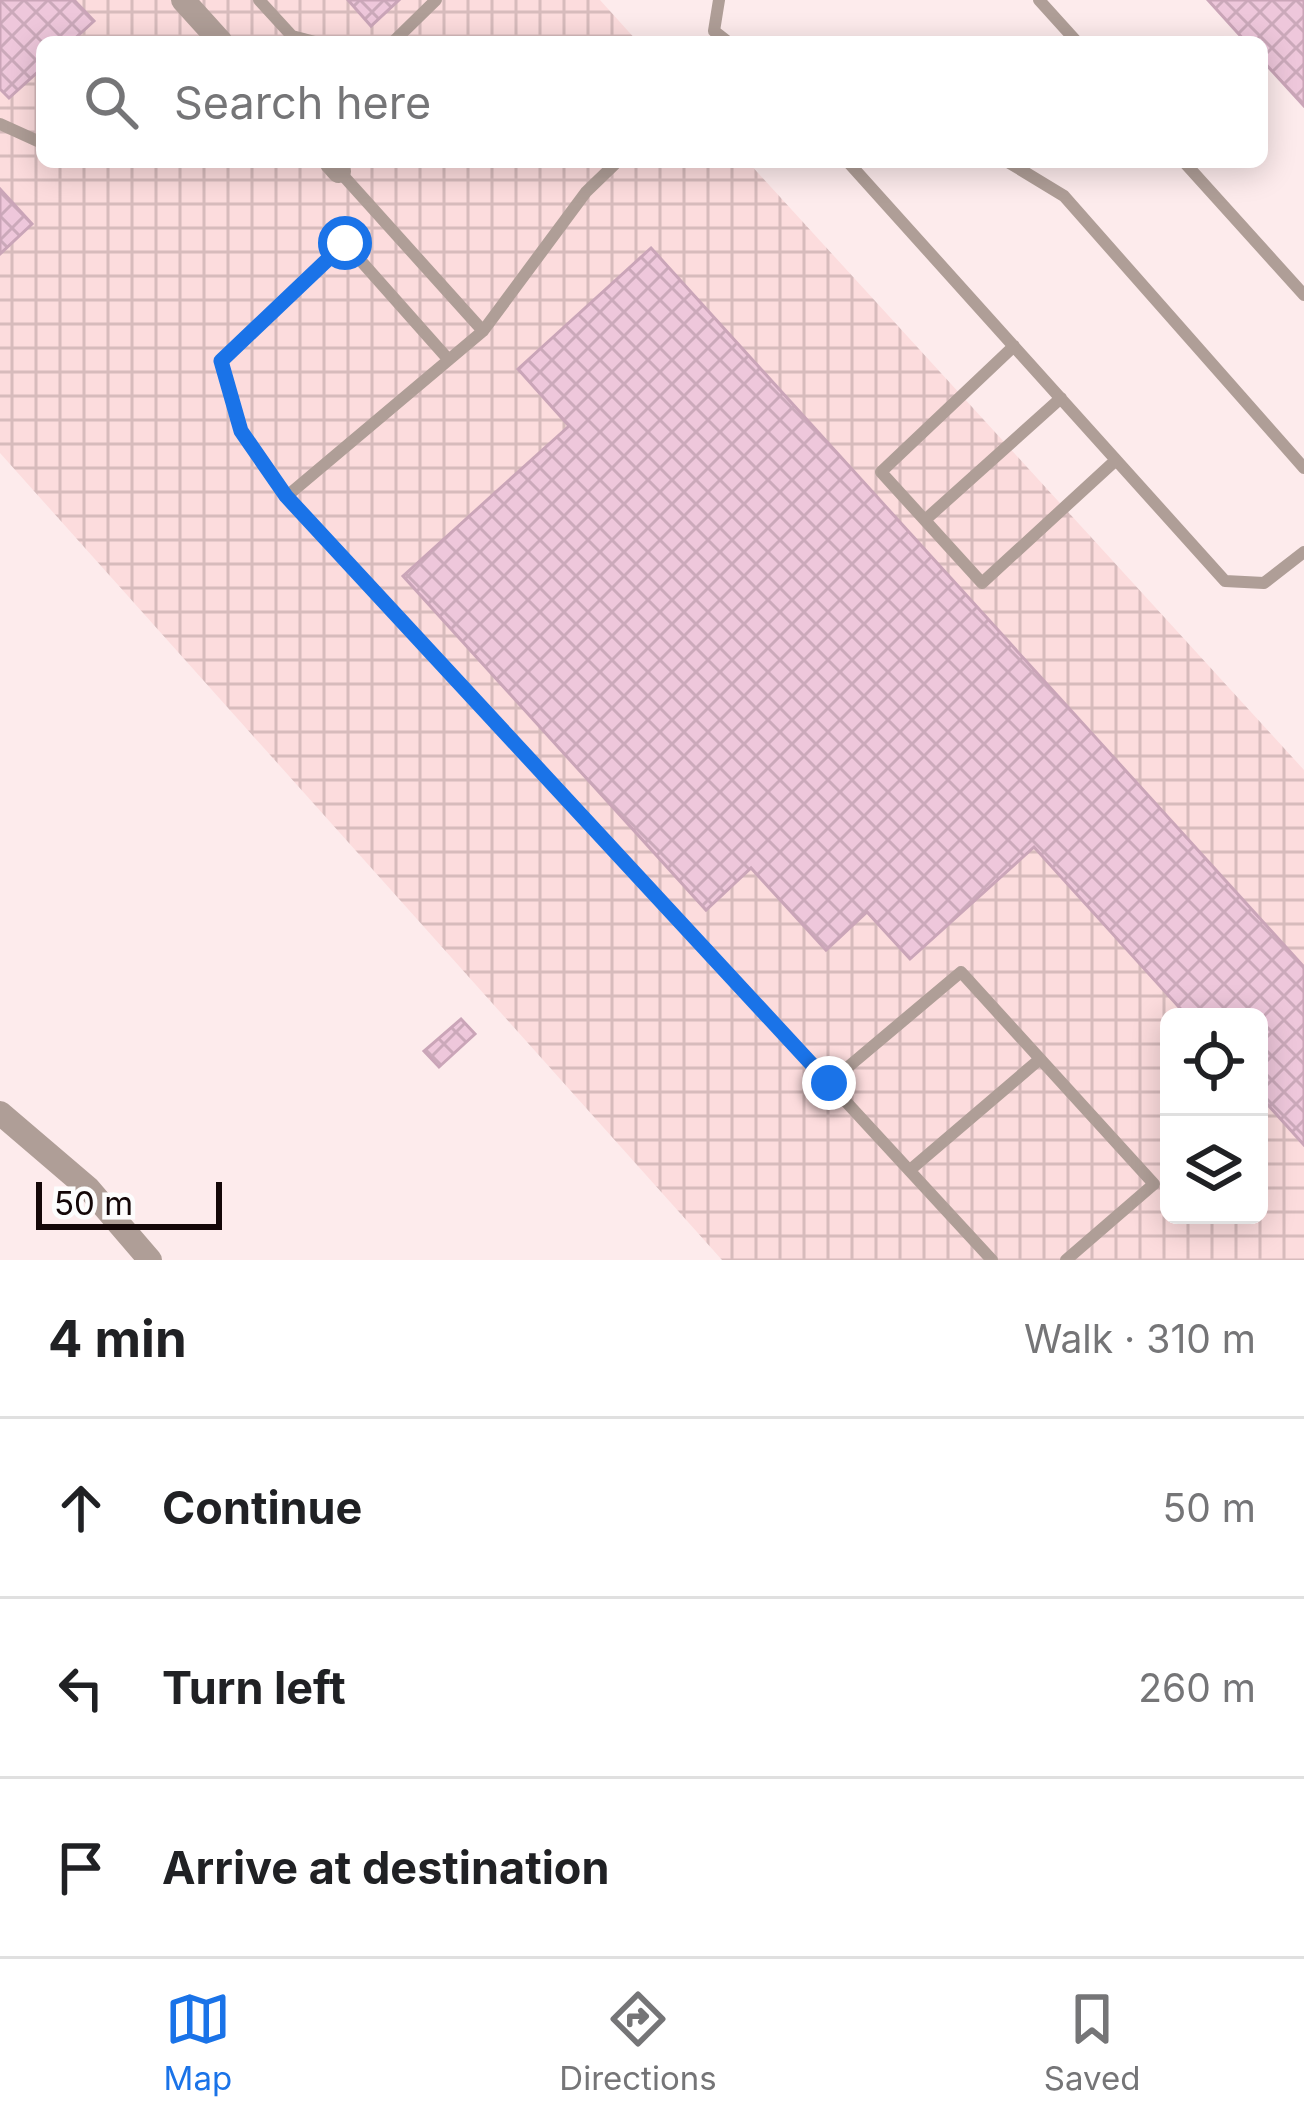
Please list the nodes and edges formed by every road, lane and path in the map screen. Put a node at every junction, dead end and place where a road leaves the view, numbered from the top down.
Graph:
1 (183, 0) edge
2 (259, 0) edge
3 (436, 0) edge
4 (719, 0) edge
5 (1039, 0) edge
6 (216, 36) edge
7 (287, 36) edge
8 (399, 36) edge
9 (710, 36) edge
10 (1072, 36) edge
11 (0, 124) edge
12 (36, 139) edge
13 (336, 168) edge
14 (611, 168) edge
15 (853, 168) edge
16 (1018, 168) edge
17 (1189, 168) edge
18 (1304, 295) edge
19 (483, 332) junction
20 (1014, 346) junction
21 (448, 359) junction
22 (1061, 398) junction
23 (1116, 460) junction
24 (1304, 468) edge
25 (286, 496) junction
26 (925, 520) junction
27 (1304, 552) edge
28 (1040, 1059) junction
29 (829, 1083) junction
30 (0, 1113) edge
31 (910, 1170) junction
32 (151, 1260) edge
33 (992, 1260) edge
34 (1066, 1260) edge

1 - 6 street
2 - 7 lane
3 - 8 lane
4 - 9 lane
5 - 10 lane
11 - 12 lane
13 - 19 lane
14 - 19 lane
15 - 20 lane
16 - 24 lane
17 - 18 lane
19 - 21 lane
20 - 22 lane
20 - 26 lane
21 - 25 lane
21 - 25 lane
22 - 23 lane
22 - 26 lane
23 - 26 lane
23 - 27 lane
25 - 29 lane
28 - 29 lane
28 - 31 lane
28 - 34 lane
29 - 31 lane
30 - 32 street
31 - 33 lane

